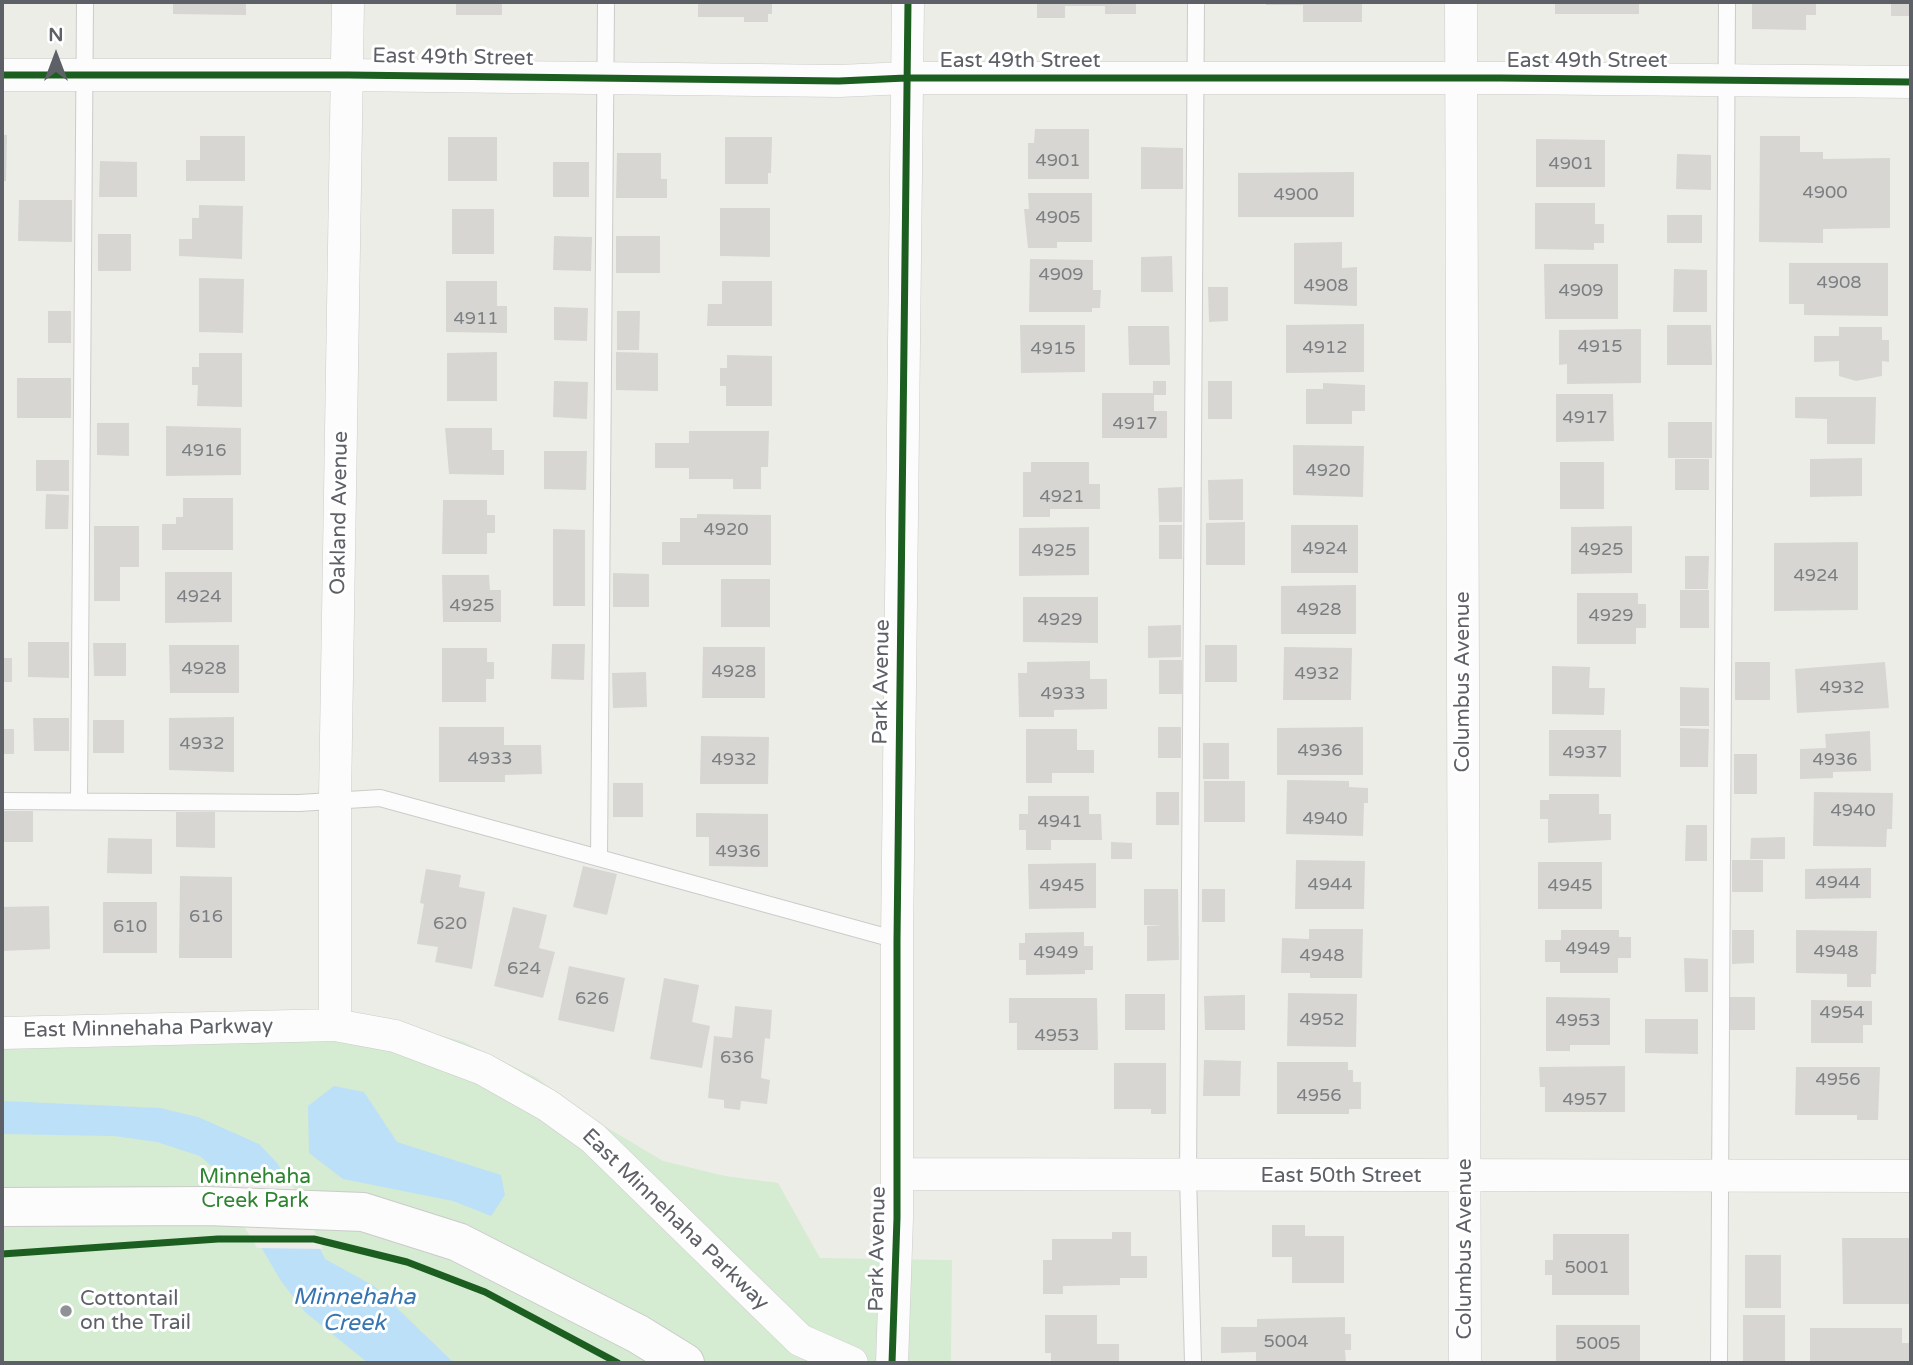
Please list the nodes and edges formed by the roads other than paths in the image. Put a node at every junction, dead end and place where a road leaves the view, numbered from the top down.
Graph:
1 (85, 2) edge
2 (348, 2) edge
3 (606, 2) edge
4 (908, 2) edge
5 (1196, 2) edge
6 (1461, 2) edge
7 (1727, 2) edge
8 (2, 75) edge
9 (84, 75) junction
10 (348, 75) junction
11 (606, 78) junction
12 (906, 78) junction
13 (1460, 78) junction
14 (1196, 79) junction
15 (1726, 80) junction
16 (1911, 82) edge
17 (335, 798) junction
18 (2, 801) edge
19 (79, 802) junction
20 (599, 858) junction
21 (897, 940) junction
22 (335, 1025) junction
23 (2, 1032) edge
24 (897, 1174) junction
25 (1188, 1175) junction
26 (1465, 1176) junction
27 (1719, 1176) junction
28 (1911, 1176) edge
29 (2, 1207) edge
30 (685, 1363) edge
31 (852, 1363) edge
32 (892, 1363) edge
33 (1193, 1363) edge
34 (1465, 1363) edge
35 (1719, 1363) edge

1 - 9 lane
2 - 10 street, Oakland Avenue
3 - 11 lane
4 - 12 street, Park Avenue
5 - 14 lane
6 - 13 street, Columbus Avenue
7 - 15 lane
8 - 9 street, East 49th Street
9 - 10 street, East 49th Street
9 - 19 lane
10 - 11 street, East 49th Street
10 - 17 street, Oakland Avenue
11 - 12 street, East 49th Street
11 - 20 lane
12 - 14 street, East 49th Street
12 - 21 street, Park Avenue
13 - 14 street, East 49th Street
13 - 15 street, East 49th Street
13 - 26 street, Columbus Avenue
14 - 25 lane
15 - 16 street, East 49th Street
15 - 27 lane
17 - 19 lane
17 - 20 lane
17 - 22 street, Oakland Avenue
18 - 19 lane
20 - 21 lane
21 - 24 street, Park Avenue
22 - 23 street, East Minnehaha Parkway
22 - 31 street, East Minnehaha Parkway
24 - 25 street, East 50th Street
24 - 32 street, Park Avenue
25 - 26 street, East 50th Street
25 - 33 lane
26 - 27 street, East 50th Street
26 - 34 street, Columbus Avenue
27 - 28 street, East 50th Street
27 - 35 lane
29 - 30 street

